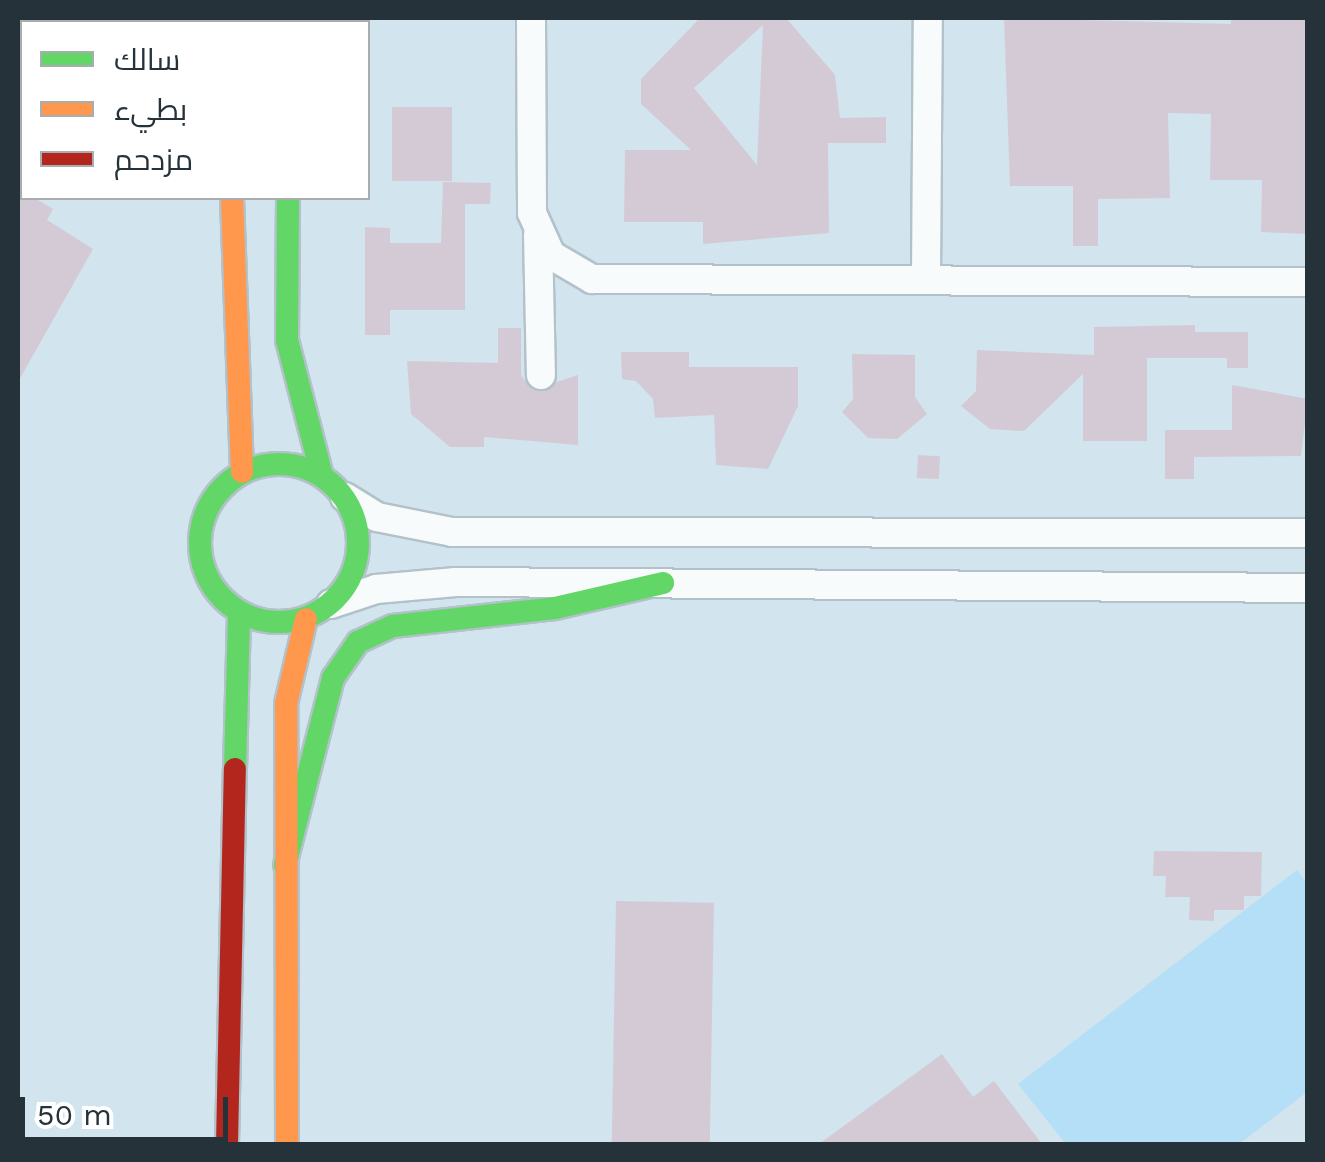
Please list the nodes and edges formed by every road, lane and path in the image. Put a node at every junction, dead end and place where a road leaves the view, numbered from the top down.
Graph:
1 (531, 18) edge
2 (928, 18) edge
3 (232, 200) edge
4 (288, 200) edge
5 (538, 235) junction
6 (926, 279) junction
7 (1308, 282) edge
8 (541, 374) dead end
9 (242, 472) junction
10 (322, 476) junction
11 (344, 497) junction
12 (1308, 533) edge
13 (662, 583) junction
14 (1308, 588) edge
15 (331, 604) junction
16 (239, 614) junction
17 (306, 618) junction
18 (285, 866) junction
19 (227, 1144) edge
20 (287, 1144) edge

1 - 5 street
2 - 6 street
3 - 9 street
4 - 10 street
5 - 6 street
5 - 8 street
6 - 7 street
9 - 10 street
9 - 16 street
10 - 11 street
11 - 12 street
11 - 15 street
13 - 14 street
13 - 15 street
13 - 18 street
15 - 17 street
16 - 17 street
16 - 19 street
17 - 18 street
18 - 20 street

